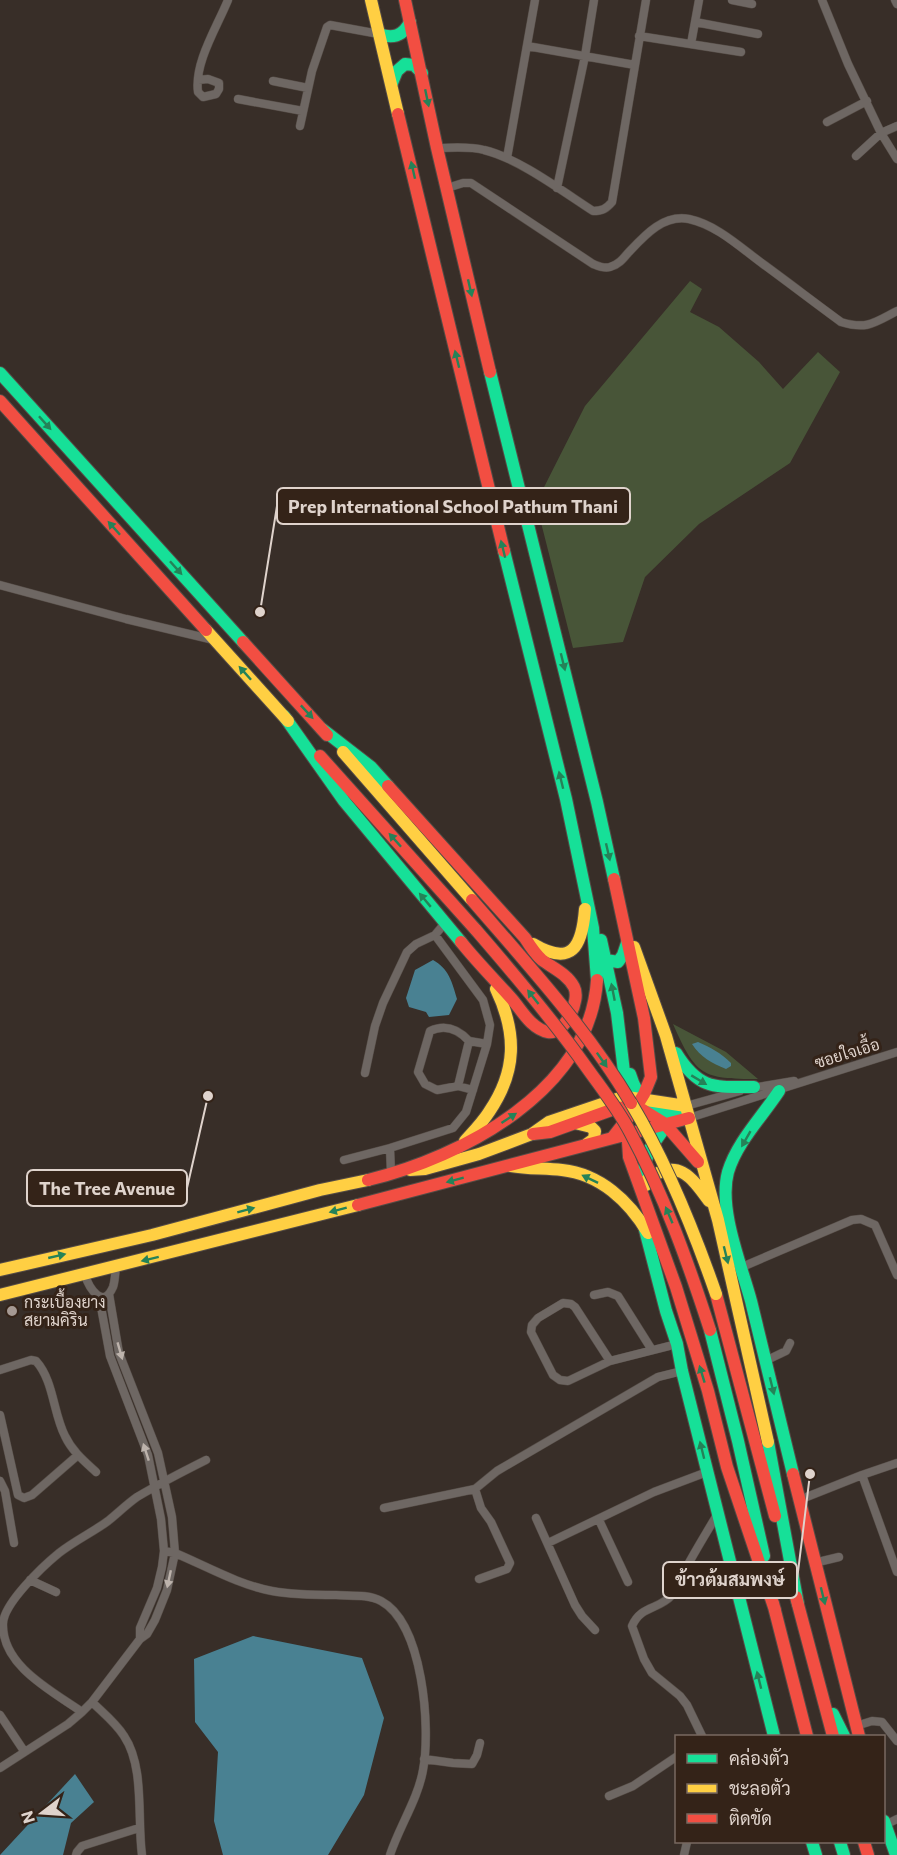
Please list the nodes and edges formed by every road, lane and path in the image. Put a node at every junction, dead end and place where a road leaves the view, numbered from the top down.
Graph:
1 (228, 0) edge
2 (371, 0) edge
3 (405, 0) edge
4 (535, 0) edge
5 (594, 0) edge
6 (646, 0) edge
7 (699, 0) edge
8 (732, 0) edge
9 (822, 0) edge
10 (895, 0) edge
11 (752, 4) dead end
12 (897, 4) edge
13 (410, 22) junction
14 (695, 22) junction
15 (379, 34) junction
16 (758, 34) dead end
17 (639, 36) junction
18 (691, 44) junction
19 (527, 46) junction
20 (741, 52) dead end
21 (585, 56) junction
22 (635, 65) junction
23 (422, 73) junction
24 (198, 80) dead end
25 (273, 81) dead end
26 (392, 83) junction
27 (308, 88) junction
28 (238, 99) dead end
29 (867, 101) junction
30 (303, 111) junction
31 (827, 122) dead end
32 (300, 126) dead end
33 (897, 126) edge
34 (881, 133) junction
35 (437, 148) junction
36 (856, 156) dead end
37 (507, 158) junction
38 (897, 159) edge
39 (447, 188) junction
40 (557, 188) junction
41 (897, 311) edge
42 (3, 376) edge
43 (0, 401) edge
44 (0, 585) edge
45 (215, 640) junction
46 (284, 716) junction
47 (322, 729) junction
48 (583, 878) junction
49 (623, 918) junction
50 (445, 923) junction
51 (435, 935) junction
52 (525, 938) junction
53 (627, 941) junction
54 (606, 960) junction
55 (489, 977) junction
56 (666, 1036) junction
57 (469, 1041) junction
58 (487, 1044) junction
59 (897, 1052) edge
60 (365, 1073) dead end
61 (804, 1080) junction
62 (458, 1086) junction
63 (754, 1088) junction
64 (473, 1090) junction
65 (779, 1091) junction
66 (633, 1102) junction
67 (688, 1112) junction
68 (676, 1114) junction
69 (574, 1123) junction
70 (666, 1124) junction
71 (627, 1127) junction
72 (532, 1134) junction
73 (587, 1144) junction
74 (460, 1146) junction
75 (390, 1148) junction
76 (344, 1160) dead end
77 (701, 1164) junction
78 (508, 1165) junction
79 (395, 1172) junction
80 (643, 1198) junction
81 (716, 1215) junction
82 (644, 1226) junction
83 (734, 1237) junction
84 (116, 1267) junction
85 (742, 1267) junction
86 (0, 1270) edge
87 (85, 1275) junction
88 (897, 1275) edge
89 (676, 1287) junction
90 (747, 1288) junction
91 (109, 1294) junction
92 (0, 1295) edge
93 (594, 1295) dead end
94 (99, 1296) junction
95 (790, 1343) dead end
96 (677, 1344) junction
97 (652, 1350) junction
98 (610, 1361) junction
99 (765, 1361) junction
100 (0, 1370) edge
101 (682, 1371) junction
102 (755, 1376) junction
103 (0, 1415) edge
104 (3, 1441) edge
105 (78, 1455) junction
106 (206, 1460) dead end
107 (897, 1463) edge
108 (96, 1472) dead end
109 (707, 1472) junction
110 (862, 1475) junction
111 (0, 1481) edge
112 (165, 1481) junction
113 (156, 1488) junction
114 (475, 1489) junction
115 (799, 1500) junction
116 (384, 1508) dead end
117 (717, 1513) junction
118 (536, 1518) dead end
119 (599, 1520) junction
120 (14, 1543) dead end
121 (548, 1543) junction
122 (164, 1551) junction
123 (175, 1553) junction
124 (839, 1557) dead end
125 (814, 1563) junction
126 (897, 1572) edge
127 (478, 1579) dead end
128 (30, 1580) junction
129 (628, 1582) dead end
130 (56, 1592) dead end
131 (798, 1604) junction
132 (775, 1610) junction
133 (595, 1630) dead end
134 (2, 1636) edge
135 (140, 1639) junction
136 (819, 1686) junction
137 (92, 1702) junction
138 (798, 1705) junction
139 (82, 1712) junction
140 (0, 1715) edge
141 (858, 1731) edge
142 (701, 1735) edge
143 (773, 1735) edge
144 (801, 1735) edge
145 (806, 1735) edge
146 (832, 1735) edge
147 (843, 1735) edge
148 (897, 1741) edge
149 (480, 1743) dead end
150 (24, 1752) junction
151 (675, 1758) edge
152 (424, 1759) junction
153 (0, 1768) edge
154 (609, 1796) dead end
155 (885, 1826) edge
156 (139, 1828) junction
157 (76, 1855) edge
158 (142, 1855) edge
159 (390, 1855) edge
160 (896, 1855) edge

1 - 24 street
2 - 15 main road
3 - 13 main road
4 - 19 street
5 - 21 street
6 - 17 street
7 - 14 street
8 - 11 street
9 - 29 street
10 - 12 street
13 - 15 main road
13 - 23 main road
14 - 16 street
14 - 18 street
15 - 26 main road
15 - 27 street
17 - 18 street
17 - 22 street
18 - 20 street
19 - 21 street
19 - 37 street
21 - 22 street
21 - 40 street
22 - 40 street
23 - 26 main road
23 -> 35 main road
25 - 27 street
48 -> 26 main road
27 - 30 street
28 - 30 street
29 - 31 street
29 - 34 street
30 - 32 street
33 - 34 street
34 - 36 street
34 - 38 street
35 - 37 street
35 - 39 main road
37 - 40 street
39 - 41 street
39 -> 49 main road
42 -> 47 main road
45 -> 43 main road
44 - 45 street
46 -> 45 main road
50 -> 46 main road
132 -> 46 main road, bridge
47 - 52 main road
47 -> 131 main road, bridge
48 - 52 main road
48 - 54 main road
74 -> 48 main road
49 - 53 main road
49 - 56 main road
50 - 51 street
50 - 55 main road
51 - 58 street
51 - 60 street
52 - 55 main road
53 - 54 main road
53 - 66 main road
66 -> 54 main road
55 - 74 main road
56 -> 63 main road
56 - 67 main road
57 - 58 street
57 - 62 street
57 - 62 street
58 - 64 street
59 - 61 street, ซอยใจเอื้อ
61 - 63 street
61 - 65 street
62 - 64 street
63 - 67 street
64 - 75 street
65 - 67 street
65 -> 83 main road
66 - 67 main road
66 - 68 main road
66 - 69 main road
66 - 70 main road
66 - 71 main road
66 - 72 main road
67 - 68 main road
67 - 70 main road
67 - 77 main road
68 - 70 main road
69 - 72 main road
69 - 73 main road
70 - 71 main road
70 - 77 main road
70 - 80 main road
71 - 73 main road
71 - 80 main road
72 - 79 main road
73 - 78 main road
74 - 79 main road
75 - 76 street
75 - 79 street
77 - 81 main road
82 -> 78 main road
78 -> 84 main road
86 -> 79 main road
80 - 81 main road
80 - 89 main road
81 - 83 main road
81 -> 102 main road
82 - 89 main road
82 - 96 main road
83 - 85 main road
84 - 87 main road
84 - 91 street
85 - 88 street
85 - 90 main road
87 - 92 main road
87 - 94 street
132 -> 89 main road
90 - 99 main road
90 - 102 main road
91 - 94 street
91 -> 112 street
93 - 97 street
113 -> 94 street
95 - 99 street
96 - 97 street
96 - 101 main road
97 - 98 street
98 - 98 street
99 -> 115 main road
100 - 105 street
109 -> 101 main road
101 - 114 street
102 - 131 main road
103 - 104 street
104 - 105 street
105 - 108 street
106 - 112 street
107 - 110 street
109 - 117 main road
109 - 119 street
110 - 115 street
110 - 126 street
111 - 120 street
112 - 113 street
112 - 123 street
113 - 122 street
113 - 128 street
114 - 116 street
114 - 127 street
115 - 125 main road
117 - 142 street
143 -> 117 main road
118 - 121 street
119 - 121 street
119 - 129 street
121 - 133 street
122 - 123 street
122 - 135 street
123 -> 135 street
123 - 152 street
124 - 125 street
125 -> 141 main road
128 - 130 street
128 - 134 street
131 - 136 main road
132 - 138 main road
134 - 139 street
135 - 137 street
136 - 146 main road
136 - 147 main road
137 - 139 street
137 - 156 street
138 - 144 main road
138 - 145 main road
139 - 150 street
140 - 150 street
141 - 148 street
149 - 152 street
150 - 153 street
151 - 154 street
152 - 159 street
155 - 160 main road
156 - 157 street
156 - 158 street

